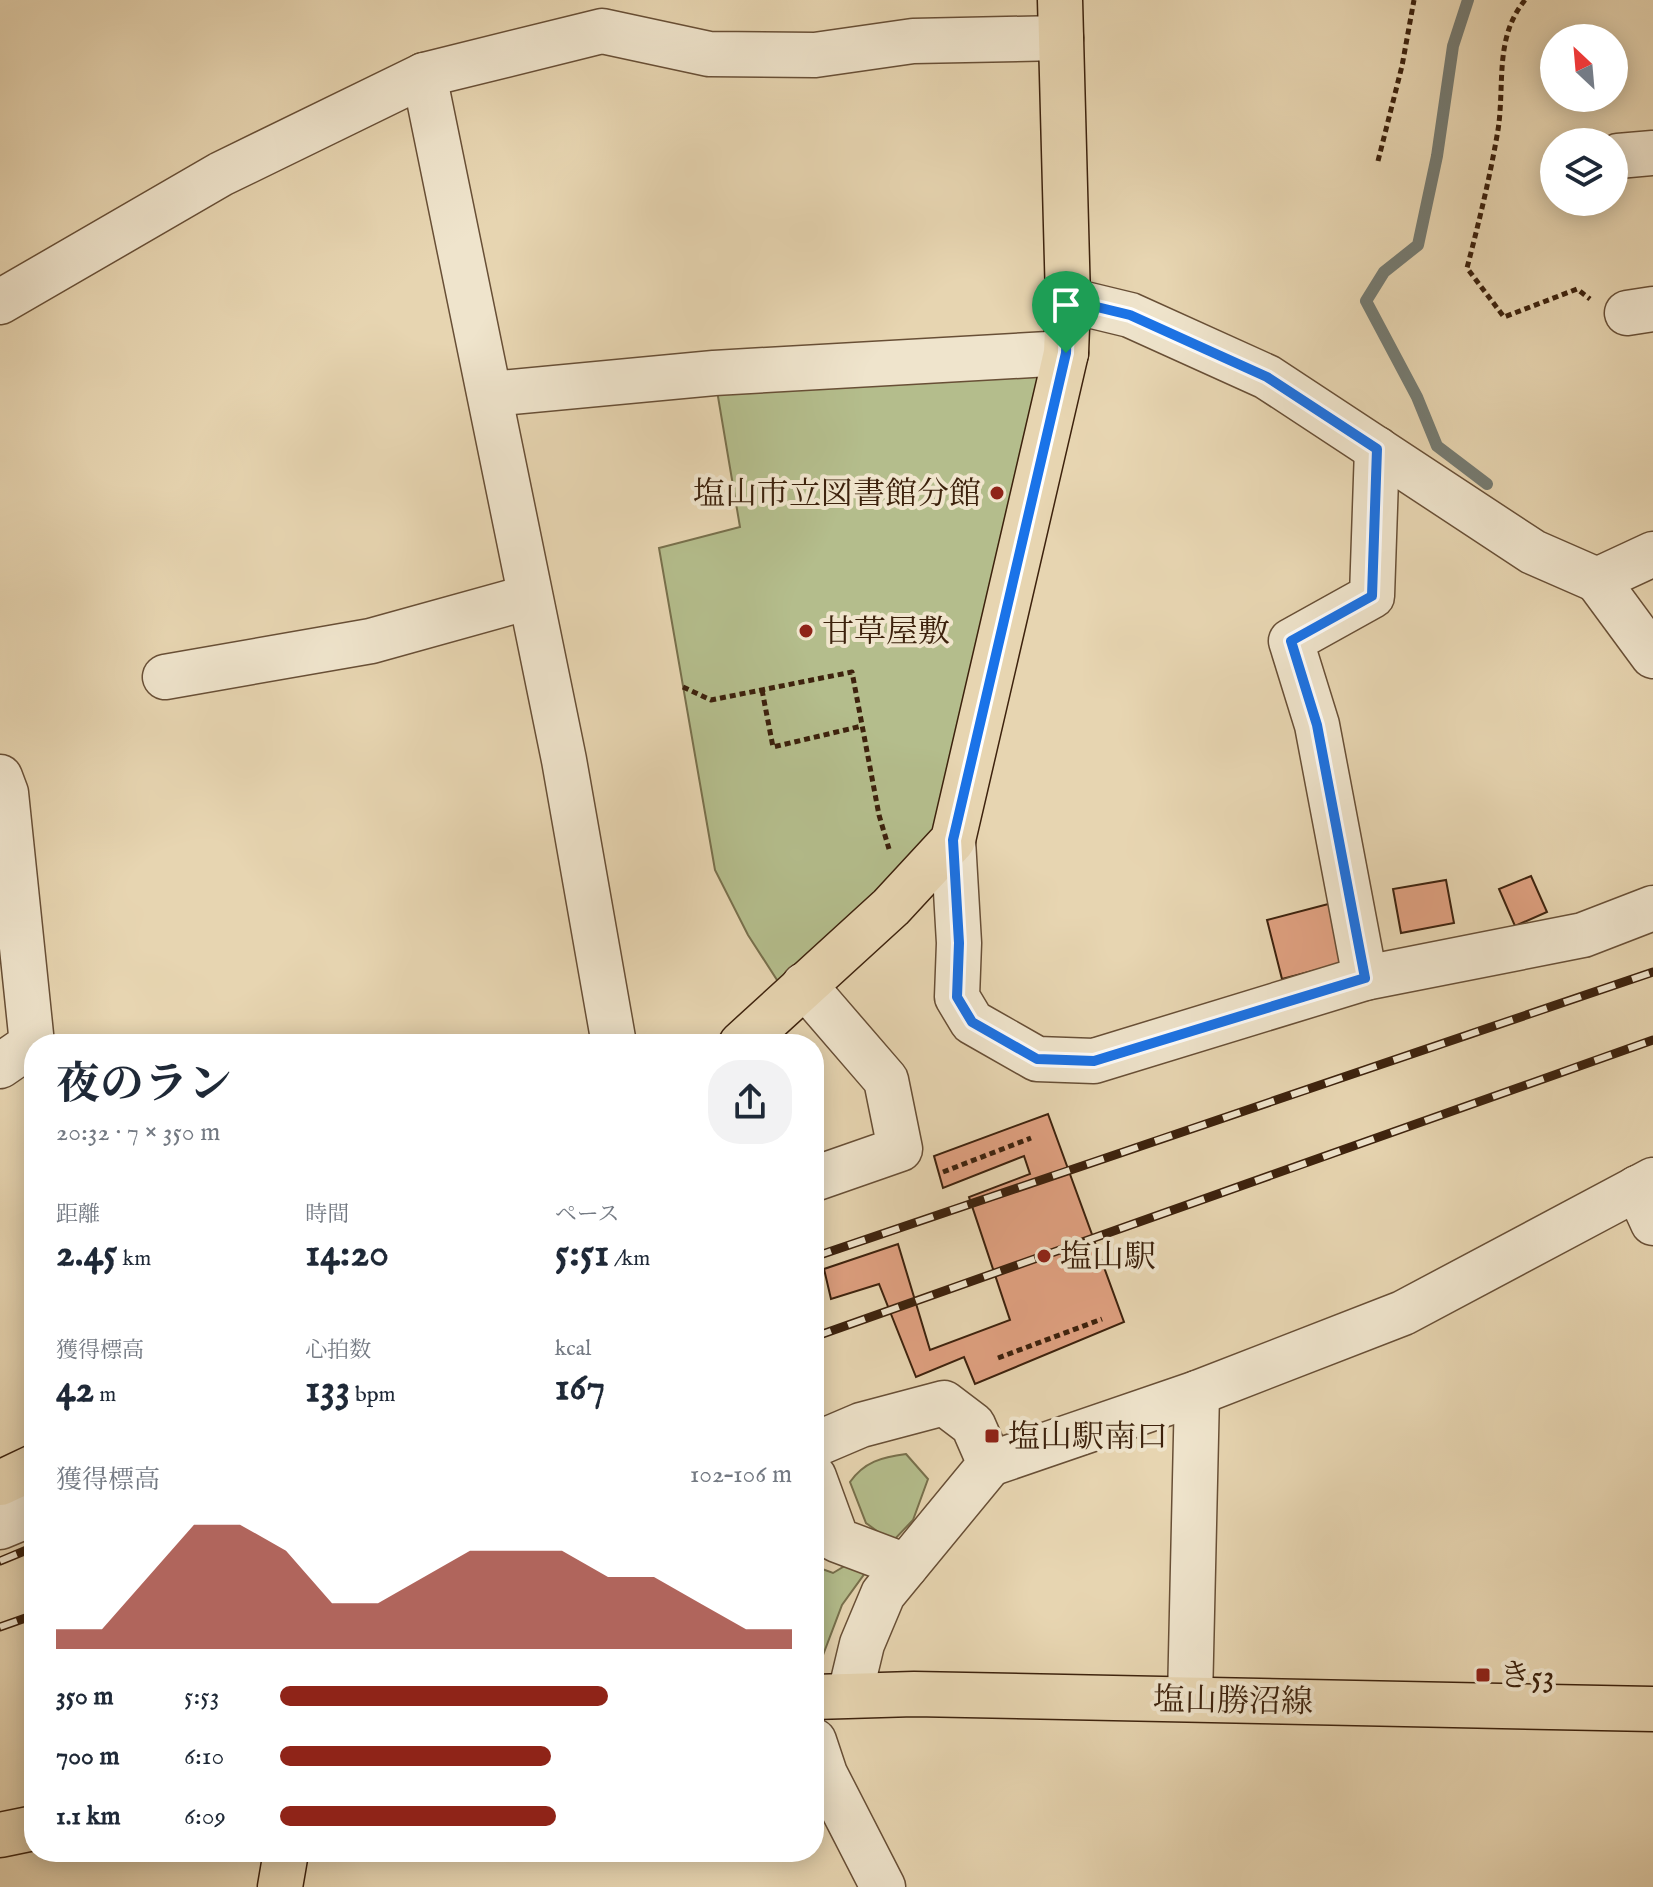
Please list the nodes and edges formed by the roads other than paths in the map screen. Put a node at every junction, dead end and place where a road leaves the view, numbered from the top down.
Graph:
1 (1061, 19) edge
2 (424, 75) junction
3 (1068, 300) junction
4 (0, 302) edge
5 (1066, 353) junction
6 (490, 394) junction
7 (1377, 449) junction
8 (1653, 554) edge
9 (1597, 580) junction
10 (529, 597) junction
11 (1653, 656) edge
12 (165, 677) dead end
13 (0, 777) edge
14 (953, 840) junction
15 (1653, 908) edge
16 (1365, 978) junction
17 (804, 985) junction
18 (31, 1034) edge
19 (612, 1034) edge
20 (752, 1034) edge
21 (24, 1050) edge
22 (0, 1066) edge
23 (824, 1176) edge
24 (1648, 1197) edge
25 (1197, 1393) junction
26 (824, 1441) edge
27 (990, 1464) junction
28 (24, 1472) edge
29 (0, 1483) edge
30 (824, 1504) edge
31 (24, 1517) edge
32 (0, 1527) edge
33 (906, 1566) junction
34 (832, 1695) edge
35 (1190, 1699) junction
36 (1653, 1709) edge
37 (824, 1771) edge
38 (24, 1830) edge
39 (0, 1835) edge
40 (284, 1862) edge
41 (280, 1887) edge
42 (883, 1887) edge

1 - 2 street
1 - 3 main road
2 - 4 street
2 - 6 street
3 - 5 main road
3 - 7 street
5 - 6 street
5 - 14 main road
6 - 10 street
7 - 9 street
7 - 16 street
8 - 9 street
9 - 11 street
10 - 12 street
10 - 19 street
13 - 18 street
14 - 16 street
14 - 17 main road
15 - 16 street
17 - 20 main road
17 - 23 street
21 - 22 street
24 - 25 street
25 - 27 street
25 - 35 street
26 - 27 street
27 - 33 street
28 - 29 main road
30 - 33 street
31 - 32 street
33 - 34 street
34 - 35 main road, 塩山勝沼線
35 - 36 main road, 塩山勝沼線
37 - 42 street
38 - 39 main road
40 - 41 main road

